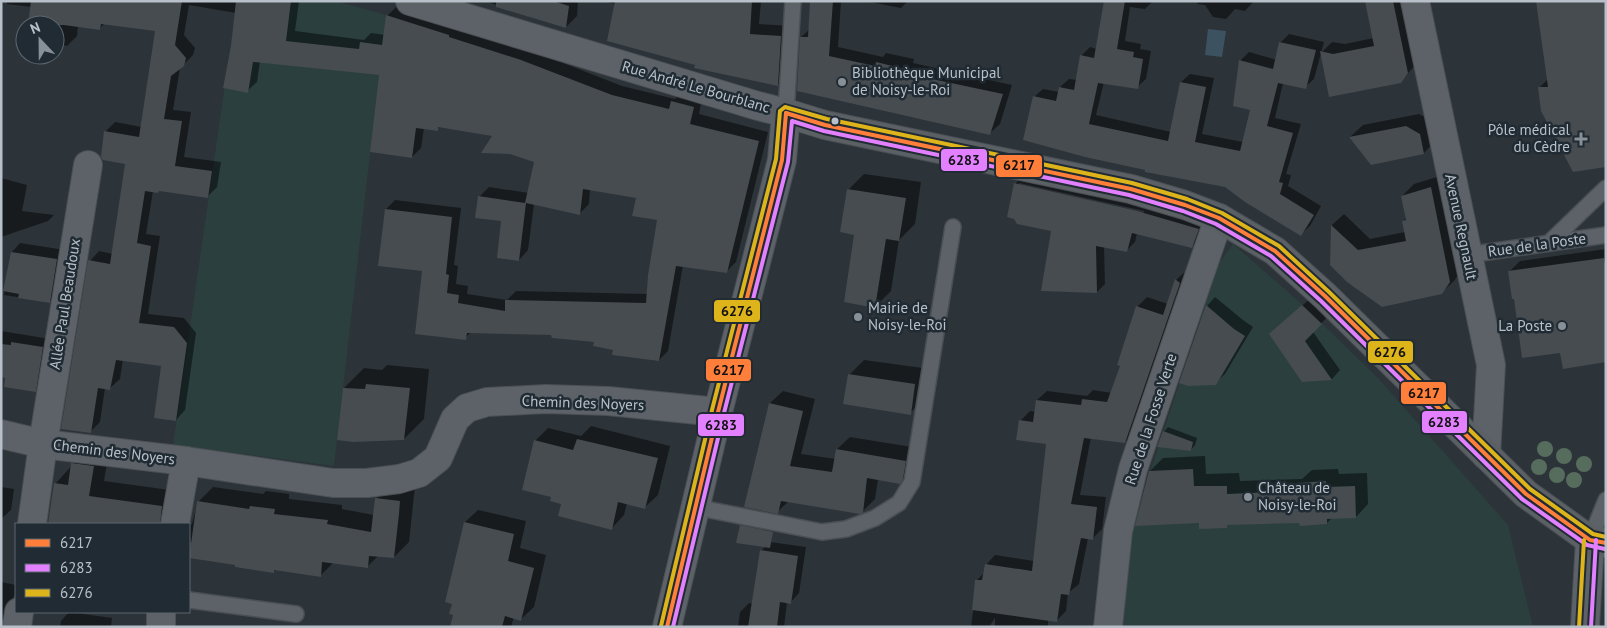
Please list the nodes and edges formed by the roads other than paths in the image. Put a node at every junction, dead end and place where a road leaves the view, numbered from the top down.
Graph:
1 (410, 1) edge
2 (793, 1) edge
3 (1415, 1) edge
4 (786, 113) junction
5 (88, 165) dead end
6 (1606, 188) edge
7 (1219, 218) junction
8 (953, 227) dead end
9 (1606, 235) edge
10 (1549, 243) junction
11 (1467, 255) junction
12 (718, 412) junction
13 (1, 434) edge
14 (42, 444) junction
15 (1486, 455) junction
16 (186, 461) junction
17 (1606, 500) edge
18 (695, 506) junction
19 (32, 523) edge
20 (175, 523) edge
21 (1598, 542) edge
22 (190, 600) edge
23 (19, 613) edge
24 (161, 613) edge
25 (296, 614) dead end
26 (17, 627) edge
27 (161, 627) edge
28 (667, 627) edge
29 (1108, 627) edge
30 (1586, 627) edge

1 - 4 street, Rue André Le Bourblanc
2 - 4 lane
3 - 11 street, Avenue Regnault
4 - 7 street, Rue André Le Bourblanc
4 - 12 street
5 - 14 street, Allée Paul Beaudoux
6 - 10 lane
7 - 15 street, Rue André Le Bourblanc
7 - 29 street, Rue de la Fosse Verte
8 - 18 lane
9 - 10 lane, Rue de la Poste
10 - 11 lane, Rue de la Poste
11 - 15 street, Avenue Regnault
12 - 16 street, Chemin des Noyers
12 - 18 street
13 - 14 street, Chemin des Noyers
14 - 16 street, Chemin des Noyers
14 - 19 street, Allée Paul Beaudoux
15 - 21 street, Rue André Le Bourblanc
16 - 20 street, Chemin des Noyers
17 - 21 lane
18 - 28 street
21 - 30 street
22 - 25 lane
23 - 26 street
24 - 27 street

